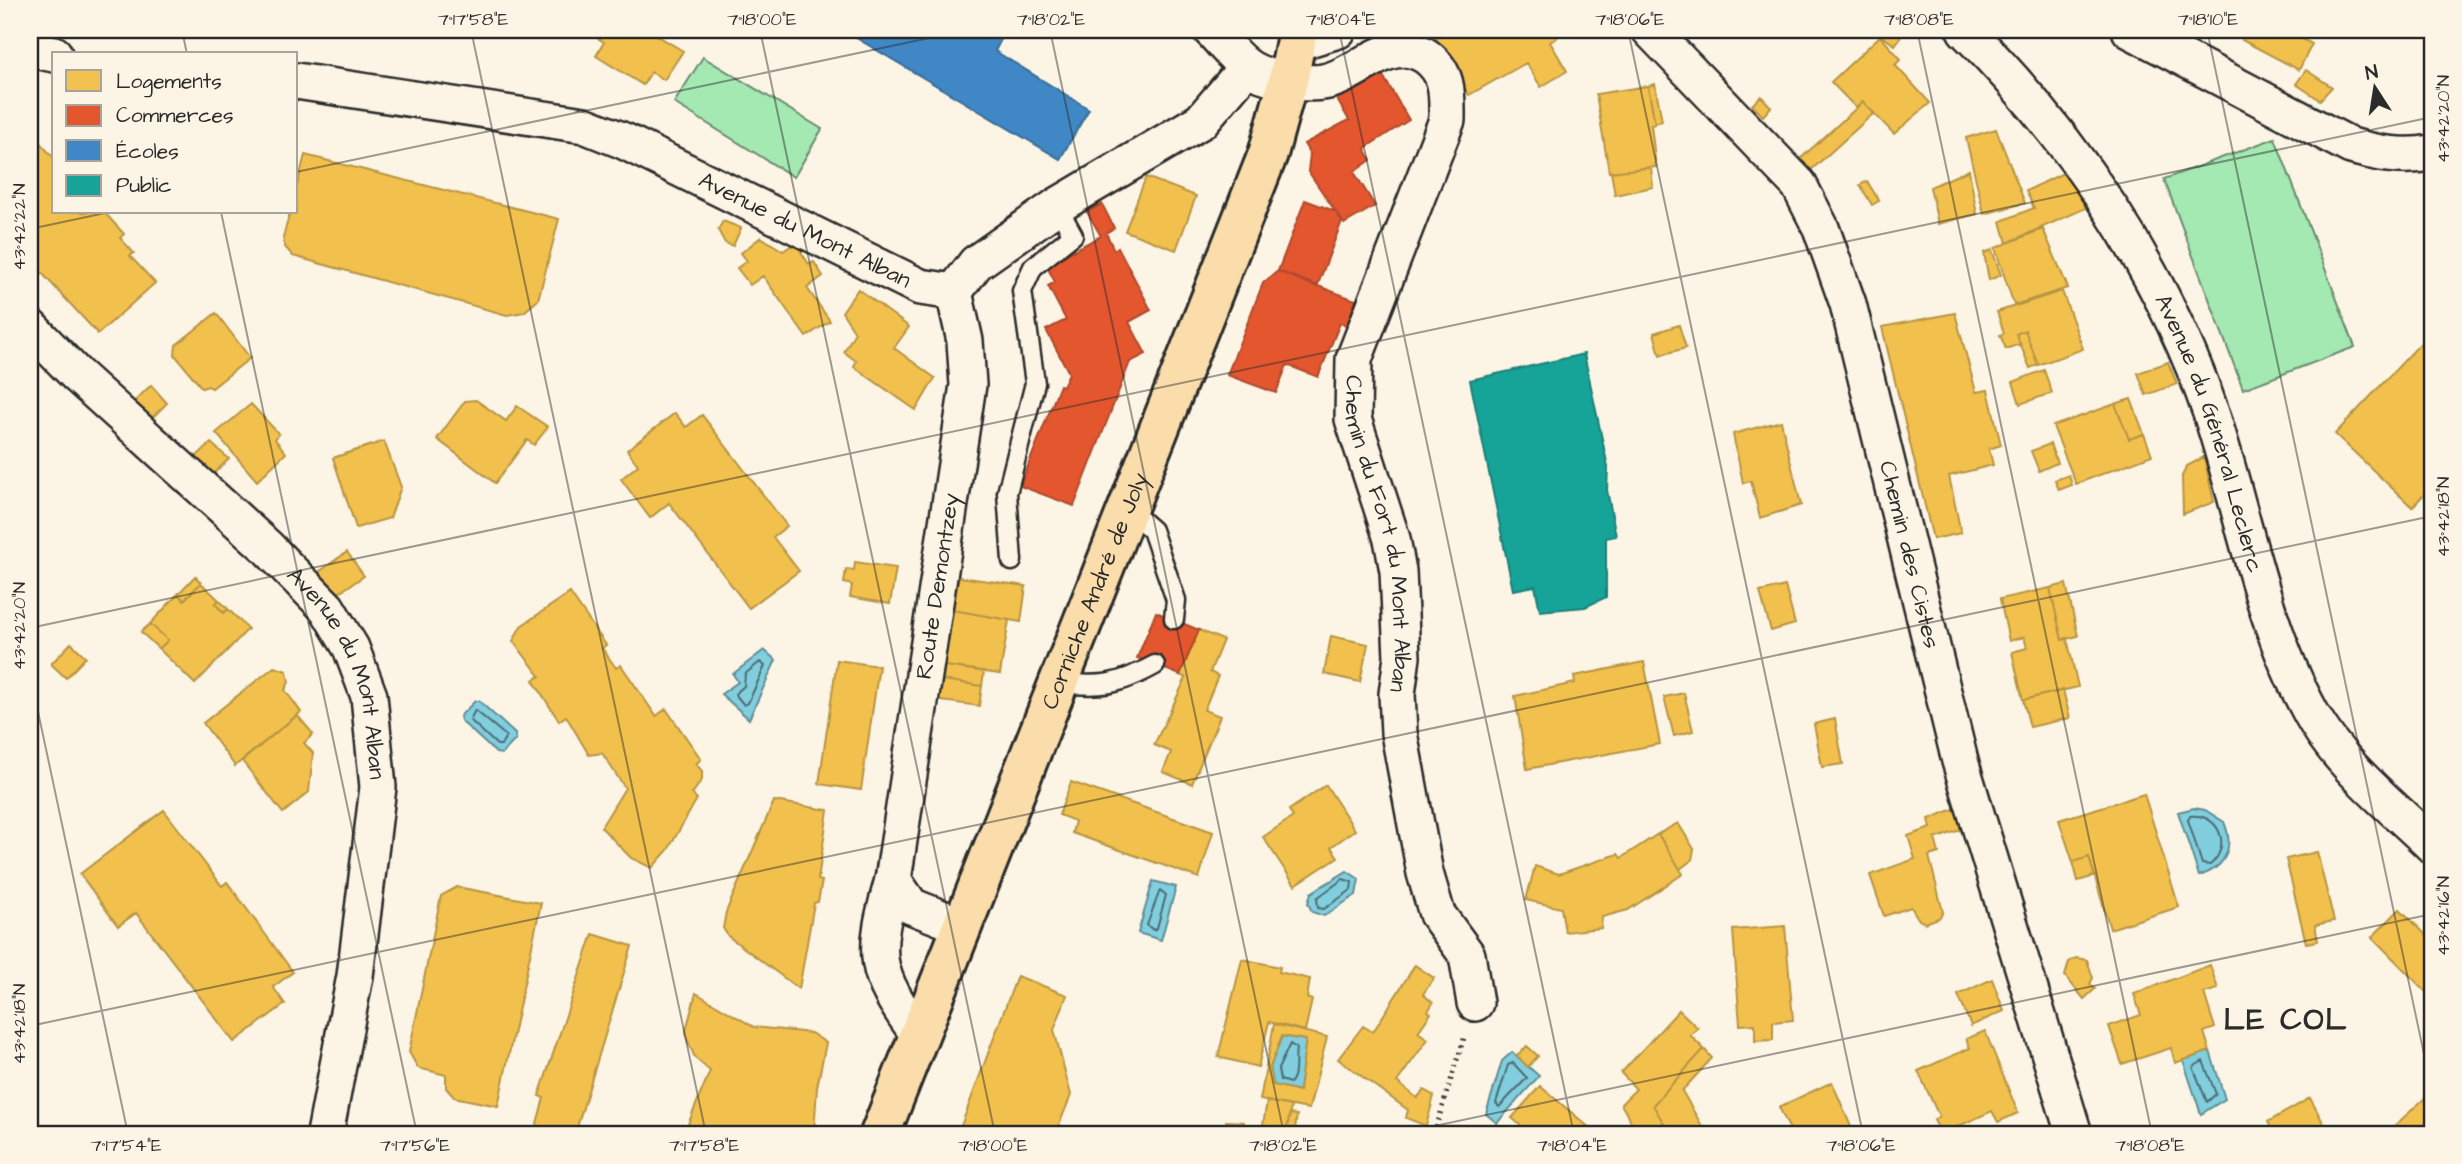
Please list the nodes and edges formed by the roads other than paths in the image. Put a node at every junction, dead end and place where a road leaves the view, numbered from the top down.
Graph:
1 (1211, 30) edge
2 (1338, 30) edge
3 (1650, 30) edge
4 (1965, 30) edge
5 (2130, 30) edge
6 (1296, 36) edge
7 (30, 49) edge
8 (52, 54) edge
9 (1247, 67) junction
10 (298, 81) edge
11 (1288, 81) junction
12 (2432, 153) edge
13 (1057, 206) junction
14 (954, 292) junction
15 (30, 327) edge
16 (1129, 510) junction
17 (1012, 561) dead end
18 (1174, 619) dead end
19 (1155, 665) dead end
20 (1058, 683) junction
21 (2432, 845) edge
22 (893, 880) junction
23 (962, 926) junction
24 (1475, 1003) road end
25 (919, 1035) junction
26 (325, 1134) edge
27 (880, 1134) edge
28 (2074, 1134) edge

1 - 9 street
2 - 6 street
3 - 28 street, Chemin des Cistes
4 - 21 street, Avenue du Général Leclerc
5 - 12 street
6 - 11 main road, Corniche André de Joly
7 - 8 street
9 - 11 street, Chemin du Fort du Mont Alban
9 - 13 street
10 - 14 street, Avenue du Mont Alban
11 - 16 main road, Corniche André de Joly
11 - 24 street, Chemin du Fort du Mont Alban
13 - 14 street
13 - 17 lane
14 - 22 street, Route Demontzey
15 - 26 street, Avenue du Mont Alban
16 - 18 lane
16 - 20 main road, Corniche André de Joly
19 - 20 lane
20 - 23 main road, Corniche André de Joly
22 - 23 street
22 - 25 street, Route Demontzey
23 - 25 main road, Corniche André de Joly
25 - 27 main road, Corniche André de Joly

